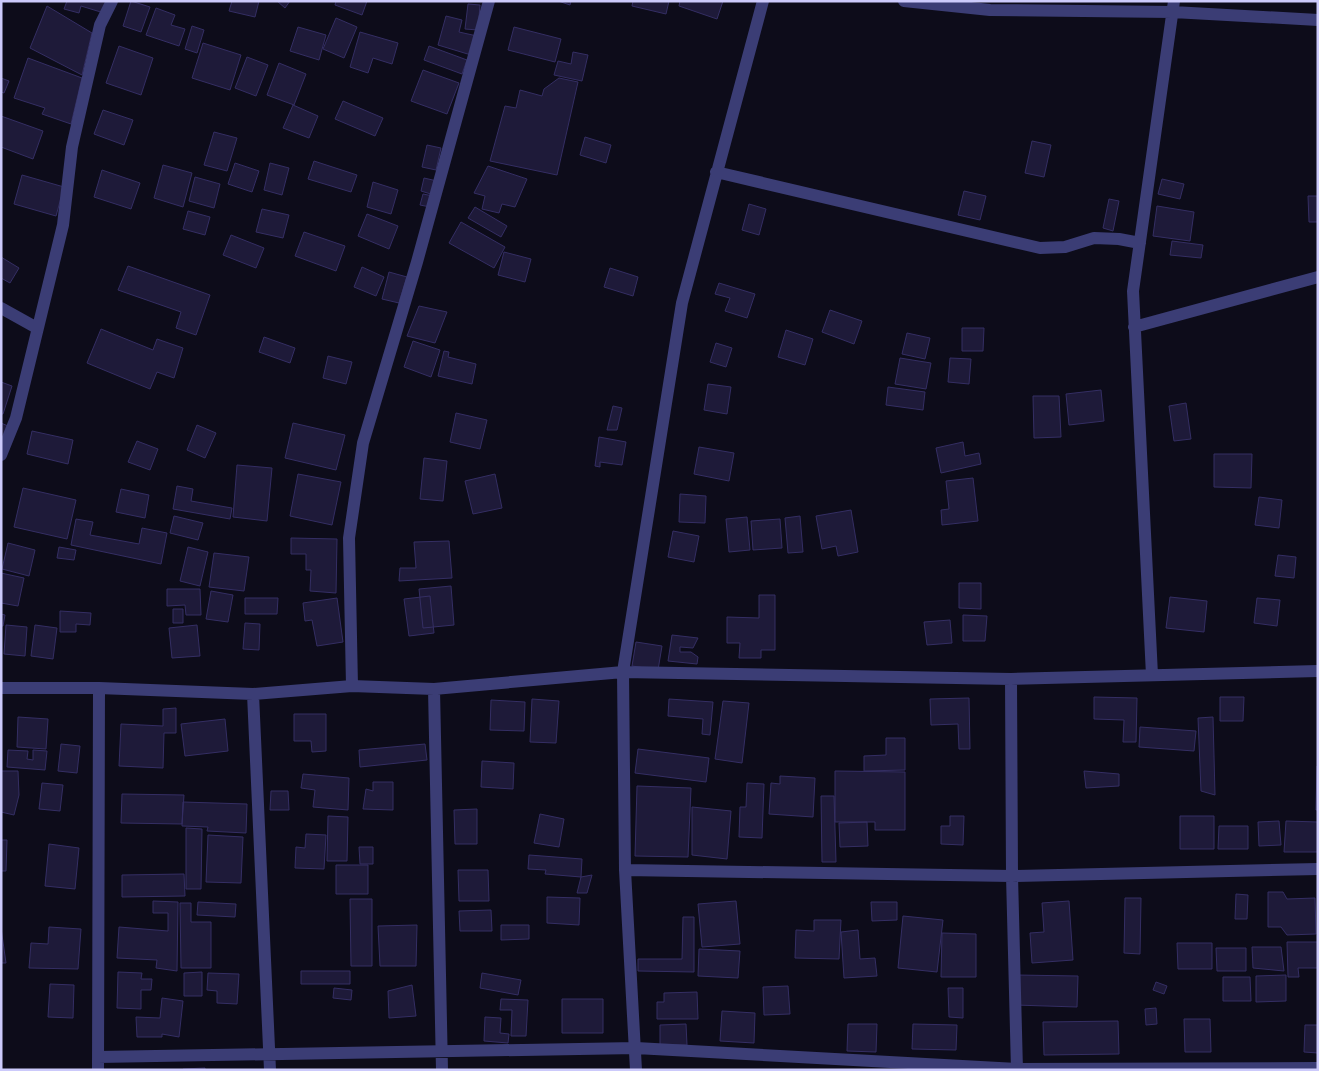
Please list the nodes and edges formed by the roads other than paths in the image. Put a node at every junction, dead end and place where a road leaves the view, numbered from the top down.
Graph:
1 (112, 1) edge
2 (489, 1) edge
3 (763, 1) edge
4 (904, 1) edge
5 (1173, 6) edge
6 (1318, 20) edge
7 (716, 172) junction
8 (1140, 243) junction
9 (1318, 277) edge
10 (1, 308) edge
11 (1134, 327) junction
12 (37, 328) junction
13 (1, 455) edge
14 (1318, 671) edge
15 (622, 672) junction
16 (1152, 675) junction
17 (1011, 679) junction
18 (352, 686) junction
19 (1, 688) edge
20 (99, 688) junction
21 (434, 689) junction
22 (253, 694) junction
23 (1318, 869) edge
24 (625, 870) junction
25 (1012, 876) junction
26 (636, 1048) junction
27 (441, 1050) junction
28 (270, 1052) junction
29 (98, 1057) junction
30 (1318, 1068) edge
31 (98, 1070) edge
32 (270, 1070) edge
33 (442, 1070) edge
34 (636, 1070) edge
35 (1017, 1070) edge

1 - 12 street
2 - 18 street
3 - 7 street
4 - 5 street
5 - 6 street
5 - 8 street
7 - 8 street
7 - 15 street
8 - 11 street
9 - 11 street
10 - 12 street
11 - 16 street
12 - 13 street
14 - 16 street
15 - 17 street
15 - 21 street
15 - 24 street
16 - 17 street
17 - 25 street
18 - 21 street
18 - 22 street
19 - 20 street
20 - 22 street
20 - 29 street
21 - 27 street
22 - 28 street
23 - 25 street
24 - 25 street
24 - 26 street
25 - 35 street
26 - 27 street
26 - 34 street
26 - 35 street
27 - 28 street
27 - 33 street
28 - 29 street
28 - 32 street
29 - 31 street
30 - 35 street

